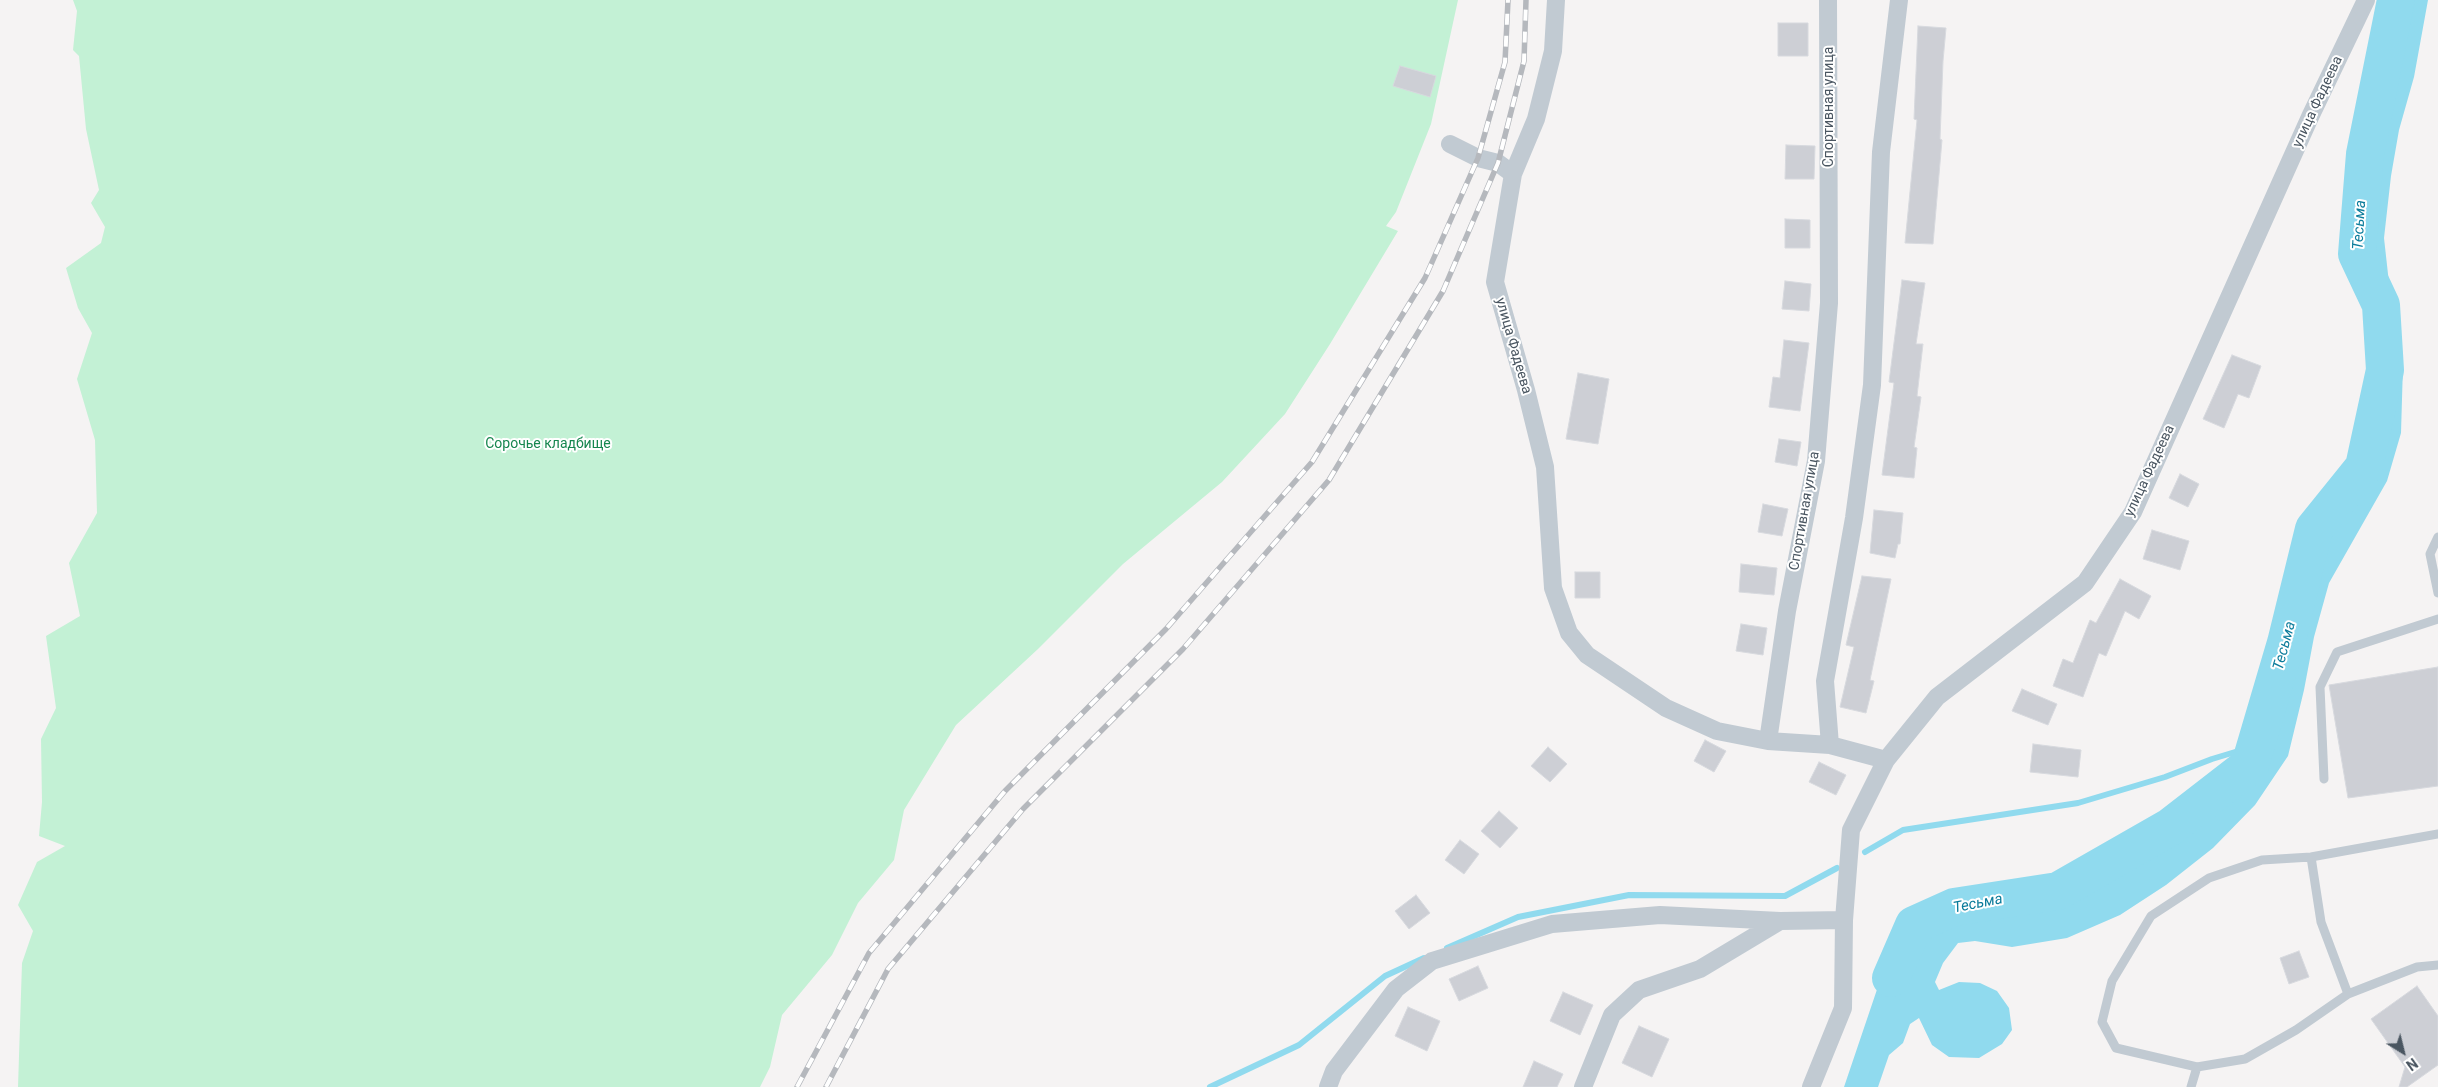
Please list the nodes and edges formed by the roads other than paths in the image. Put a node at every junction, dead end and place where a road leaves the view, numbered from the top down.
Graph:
1 (1556, 0) edge
2 (1828, 0) edge
3 (1899, 0) edge
4 (2366, 0) edge
5 (1450, 144) dead end
6 (1513, 174) junction
7 (2438, 537) edge
8 (2438, 593) edge
9 (2438, 619) edge
10 (1768, 741) junction
11 (1830, 745) junction
12 (1886, 760) junction
13 (2324, 779) dead end
14 (2438, 834) edge
15 (2311, 857) junction
16 (1844, 920) junction
17 (1780, 921) junction
18 (2438, 965) edge
19 (2348, 994) junction
20 (2197, 1067) junction
21 (1328, 1087) edge
22 (1583, 1087) edge
23 (1811, 1087) edge
24 (2191, 1087) edge

1 - 6 street, улица Фадеева
2 - 10 street, Спортивная улица
3 - 11 street
4 - 12 street, улица Фадеева
5 - 6 street
6 - 10 street, улица Фадеева
7 - 8 lane
9 - 13 lane
10 - 11 street
11 - 12 street
12 - 16 street, улица Фадеева
14 - 15 lane
15 - 19 lane
15 - 20 lane
16 - 17 street
16 - 23 street, улица Фадеева
17 - 21 street
17 - 22 street
18 - 19 lane
19 - 20 lane
20 - 24 lane

